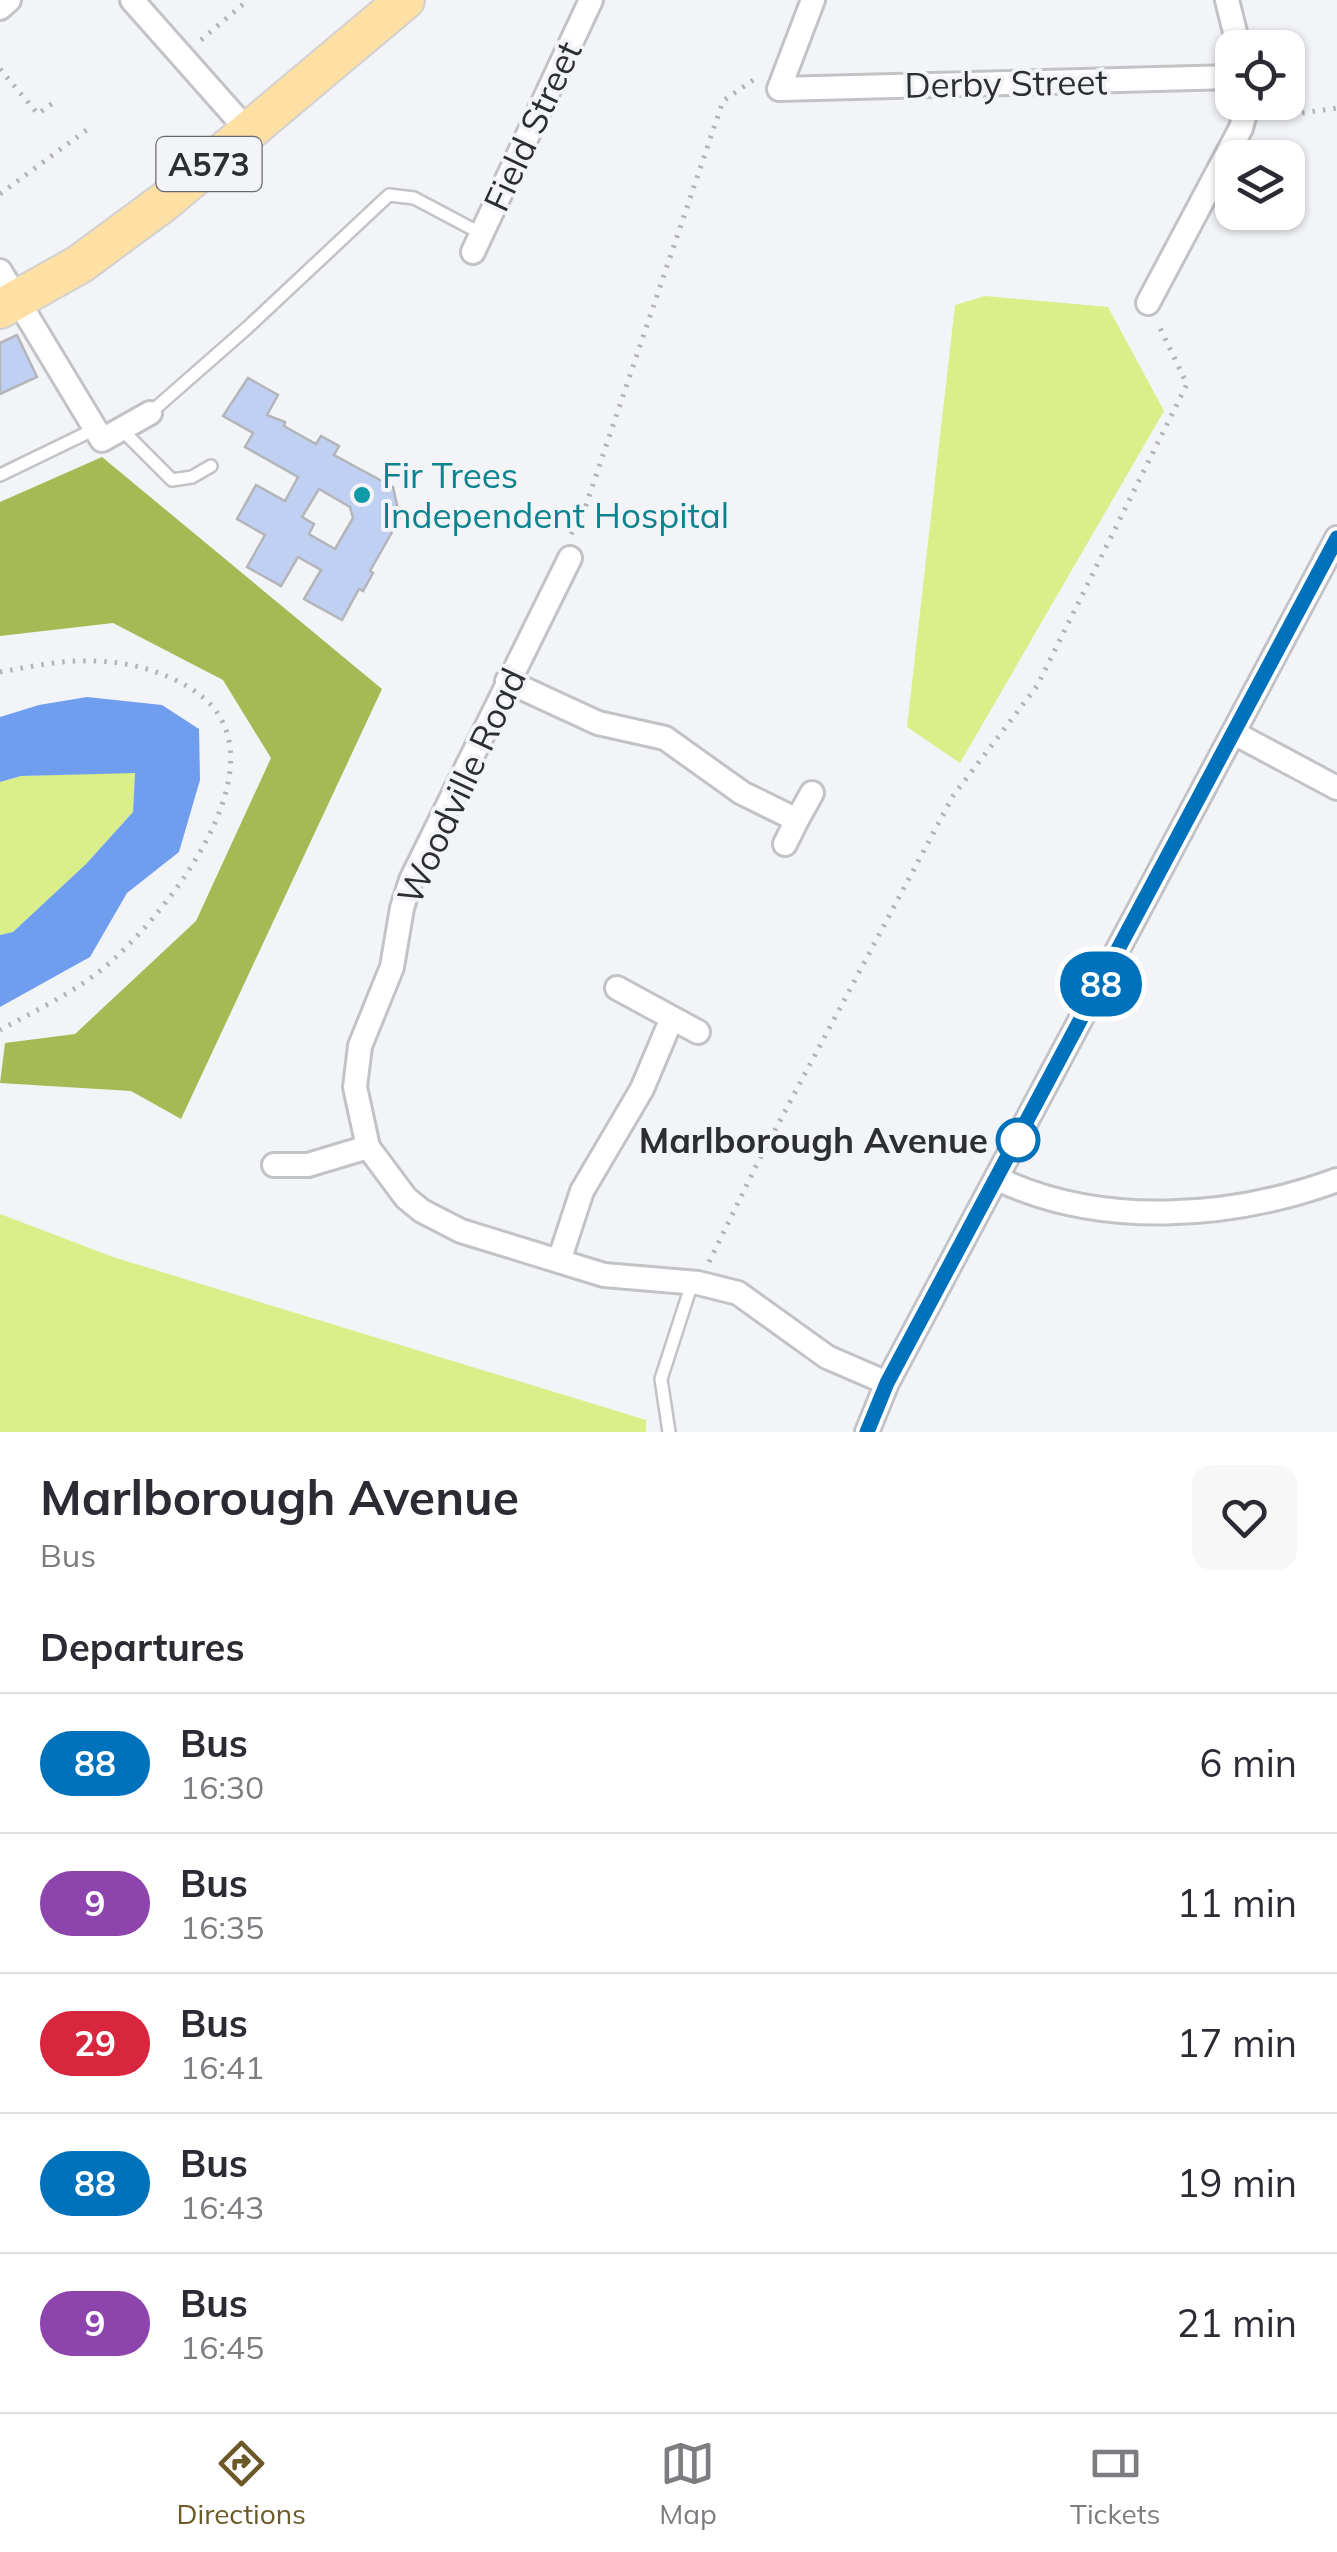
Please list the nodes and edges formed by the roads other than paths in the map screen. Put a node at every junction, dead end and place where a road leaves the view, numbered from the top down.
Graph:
1 (9, 0) edge
2 (132, 0) edge
3 (405, 0) edge
4 (590, 0) edge
5 (813, 0) edge
6 (1226, 0) edge
7 (0, 8) edge
8 (1235, 30) edge
9 (1215, 78) edge
10 (1243, 120) edge
11 (248, 131) junction
12 (478, 243) joint
13 (6, 294) edge
14 (1148, 303) road end
15 (150, 413) joint
16 (121, 429) junction
17 (95, 430) junction
18 (211, 466) dead end
19 (0, 475) edge
20 (1337, 538) edge
21 (570, 558) road end
22 (507, 681) junction
23 (1234, 733) junction
24 (1337, 788) edge
25 (812, 794) dead end
26 (797, 820) junction
27 (785, 844) dead end
28 (616, 988) dead end
29 (672, 1018) junction
30 (698, 1032) dead end
31 (368, 1147) junction
32 (274, 1166) dead end
33 (998, 1179) junction
34 (1337, 1180) edge
35 (558, 1261) junction
36 (695, 1283) junction
37 (887, 1383) junction
38 (669, 1432) edge
39 (867, 1432) edge

1 - 7 street
2 - 11 street
3 - 11 main road, A573
4 - 12 street, Field Street
5 - 9 street, Derby Street
6 - 8 street
10 - 14 street
11 - 13 main road, A573
12 - 15 lane
13 - 17 street
15 - 16 street
16 - 17 street
16 - 18 lane
17 - 19 lane
20 - 23 street
21 - 22 street, Woodville Road
22 - 26 street
22 - 31 street, Woodville Road
23 - 24 street
23 - 33 street
25 - 26 street
26 - 27 street
28 - 29 street
29 - 30 street
29 - 35 street
31 - 32 street
31 - 35 street, Woodville Road
33 - 34 street
33 - 37 street
35 - 36 street, Woodville Road
36 - 37 street, Woodville Road
36 - 38 lane
37 - 39 street

